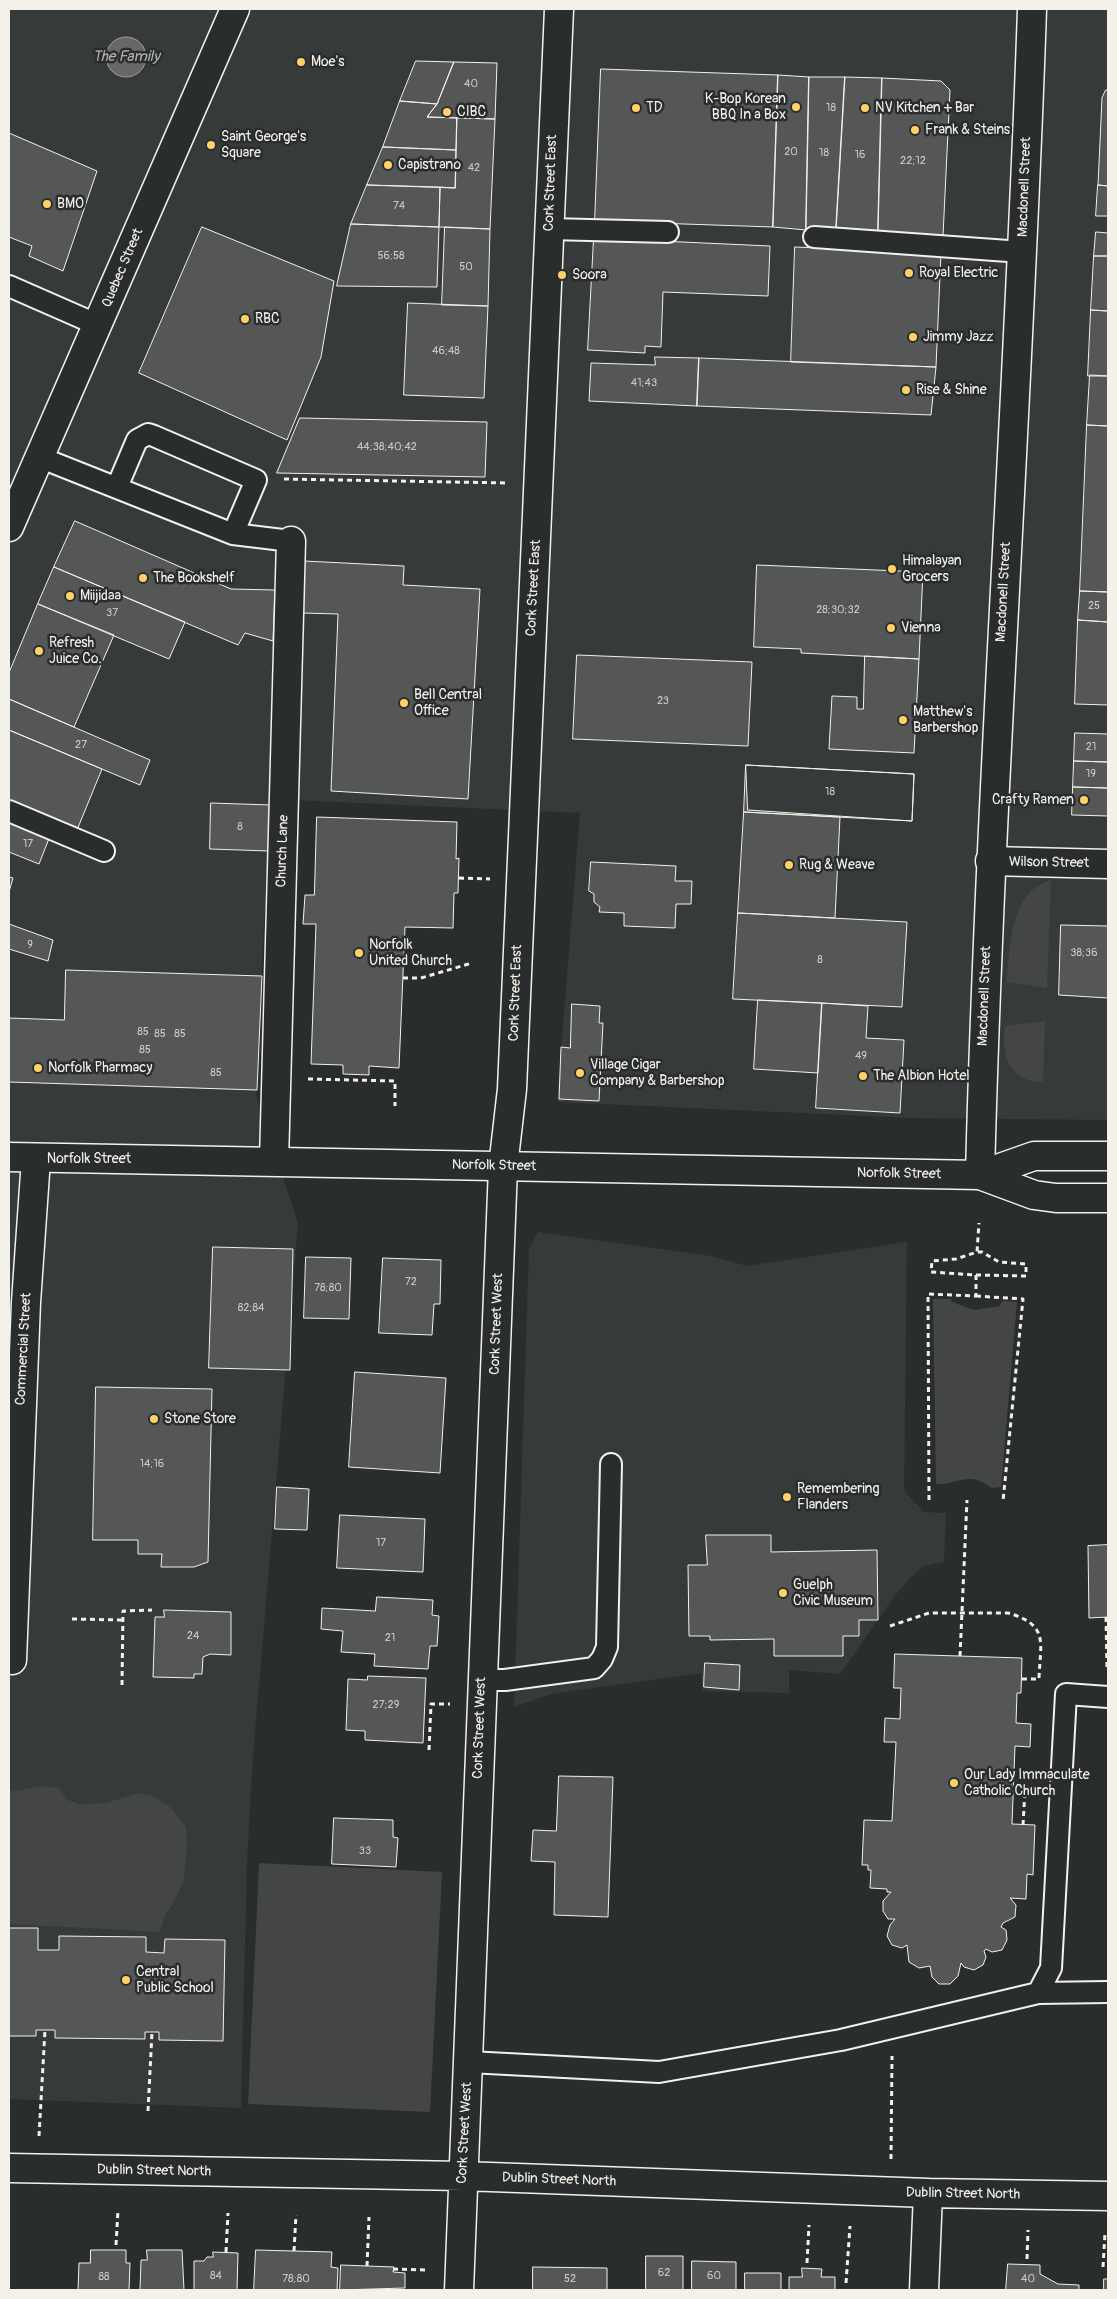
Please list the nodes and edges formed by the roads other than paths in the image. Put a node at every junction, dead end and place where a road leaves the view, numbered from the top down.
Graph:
1 (235, 9) edge
2 (559, 9) edge
3 (1032, 9) edge
4 (550, 229) junction
5 (668, 232) dead end
6 (814, 238) dead end
7 (1022, 252) junction
8 (9, 286) edge
9 (98, 325) junction
10 (38, 457) junction
11 (117, 488) junction
12 (9, 527) edge
13 (233, 534) junction
14 (291, 541) joint
15 (9, 811) edge
16 (104, 850) dead end
17 (990, 861) junction
18 (1108, 864) edge
19 (1108, 1156) edge
20 (9, 1158) edge
21 (36, 1159) junction
22 (274, 1161) junction
23 (503, 1167) junction
24 (980, 1174) junction
25 (1108, 1198) edge
26 (611, 1464) dead end
27 (12, 1660) dead end
28 (482, 1680) junction
29 (1108, 1697) edge
30 (1108, 1992) edge
31 (1038, 1993) junction
32 (469, 2062) junction
33 (9, 2168) edge
34 (463, 2176) junction
35 (928, 2194) junction
36 (1108, 2196) edge
37 (459, 2290) edge
38 (924, 2290) edge

1 - 9 street, Quebec Street
2 - 4 street, Cork Street East
3 - 7 street, Macdonell Street
4 - 5 lane
4 - 23 street, Cork Street East
6 - 7 lane
7 - 17 street, Macdonell Street
8 - 9 lane
9 - 10 street, Quebec Street
10 - 11 lane
10 - 12 street, Quebec Street
11 - 13 lane
11 - 13 lane
13 - 14 lane
14 - 22 street, Church Lane
15 - 16 lane
17 - 18 street, Wilson Street
17 - 24 street, Macdonell Street
19 - 24 street, Norfolk Street
20 - 21 street, Norfolk Street
21 - 22 street, Norfolk Street
21 - 27 street, Commercial Street
22 - 23 street, Norfolk Street
23 - 24 street, Norfolk Street
23 - 28 street, Cork Street West
24 - 25 street, Norfolk Street
26 - 28 lane
28 - 32 street, Cork Street West
29 - 31 lane
30 - 31 lane
31 - 32 lane
32 - 34 street, Cork Street West
33 - 34 street, Dublin Street North
34 - 35 street, Dublin Street North
34 - 37 street, Cork Street West
35 - 36 street, Dublin Street North
35 - 38 street

